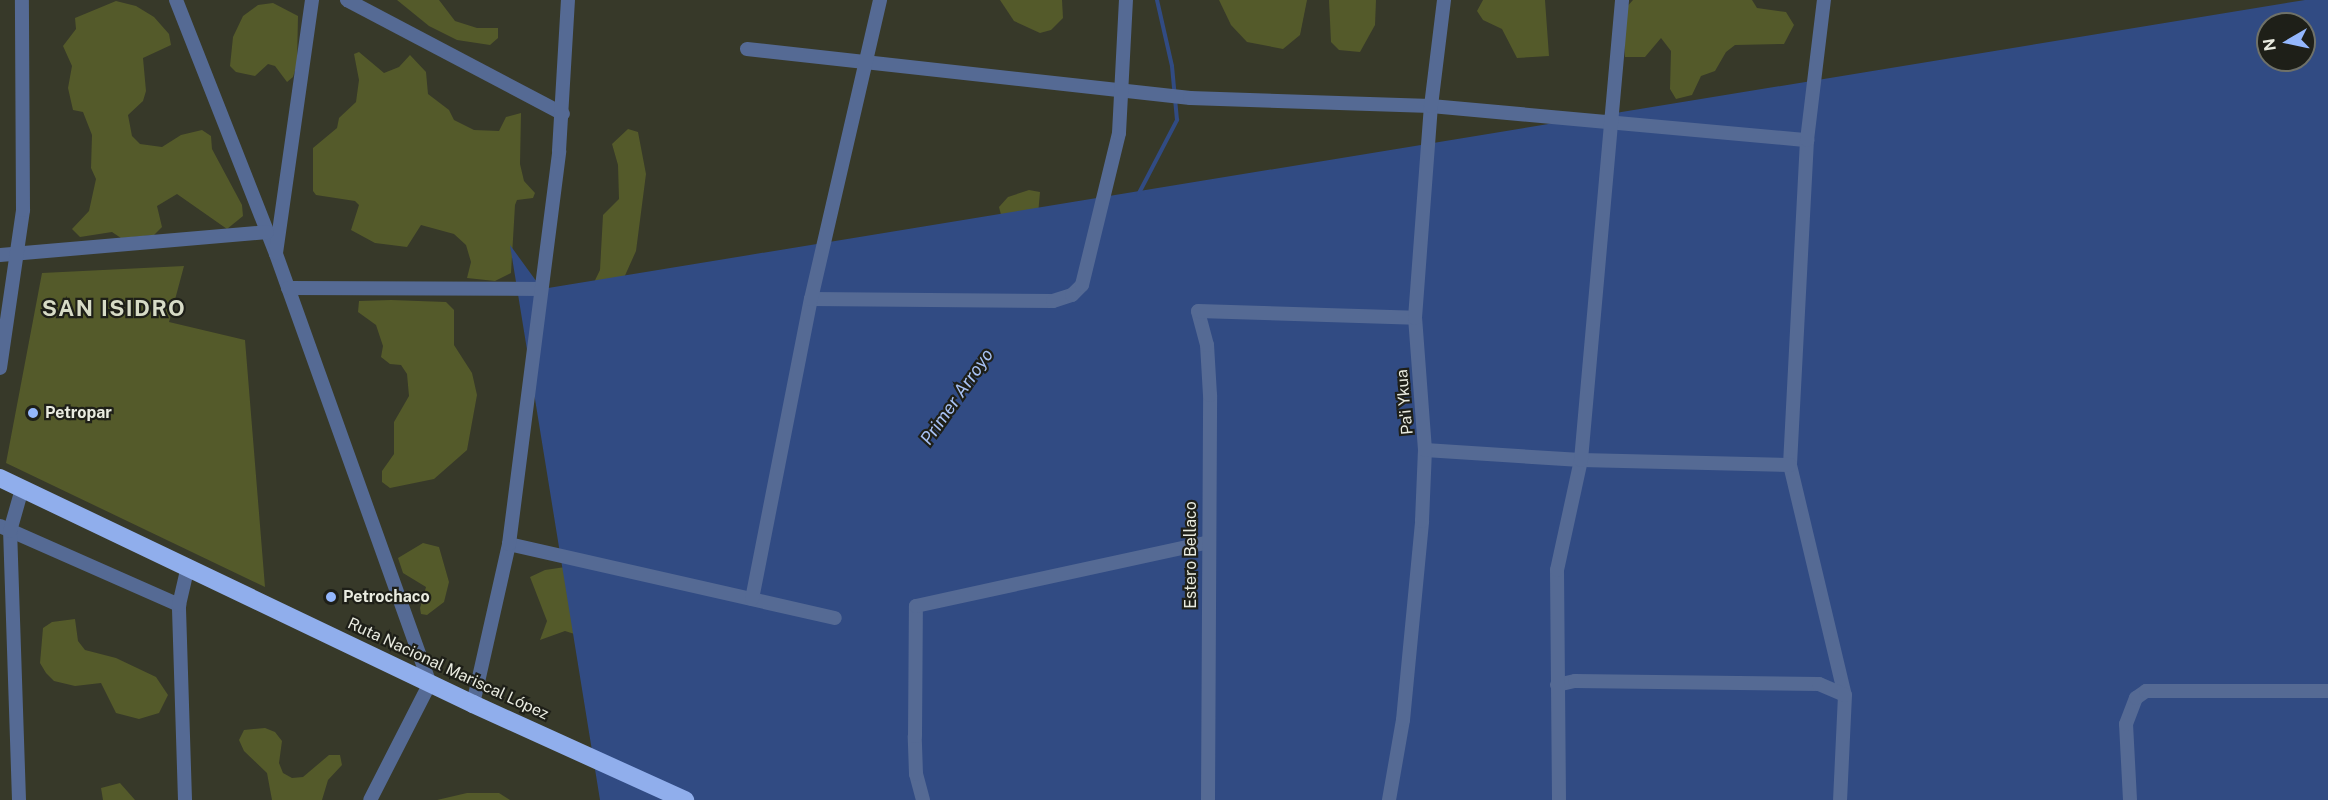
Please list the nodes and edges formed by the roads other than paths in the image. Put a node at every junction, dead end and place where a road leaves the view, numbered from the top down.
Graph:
1 (22, 0) edge
2 (176, 0) edge
3 (312, 0) edge
4 (347, 0) edge
5 (568, 0) edge
6 (880, 0) edge
7 (1126, 0) edge
8 (1444, 0) edge
9 (1622, 0) edge
10 (1824, 0) edge
11 (747, 49) dead end
12 (868, 62) junction
13 (1121, 91) junction
14 (1431, 105) junction
15 (562, 114) junction
16 (1614, 121) junction
17 (1807, 140) junction
18 (267, 232) junction
19 (19, 254) junction
20 (276, 254) junction
21 (0, 255) edge
22 (288, 288) junction
23 (541, 289) junction
24 (811, 299) junction
25 (1415, 318) junction
26 (0, 368) edge
27 (1425, 450) junction
28 (1581, 460) junction
29 (1790, 465) junction
30 (0, 478) edge
31 (22, 489) junction
32 (5, 529) edge
33 (1206, 543) junction
34 (509, 544) junction
35 (188, 567) junction
36 (752, 600) junction
37 (179, 605) junction
38 (835, 618) dead end
39 (430, 683) junction
40 (1557, 685) junction
41 (2328, 691) edge
42 (1845, 695) junction
43 (473, 704) junction
44 (19, 800) edge
45 (185, 800) edge
46 (370, 800) edge
47 (685, 800) edge
48 (923, 800) edge
49 (1208, 800) edge
50 (1389, 800) edge
51 (1559, 800) edge
52 (1840, 800) edge
53 (2130, 800) edge

1 - 19 street
2 - 18 street
3 - 20 street
4 - 15 street
5 - 15 street
6 - 12 street
7 - 13 street
8 - 14 street, Pa'i Ykua
9 - 16 street
10 - 17 street
11 - 12 street
12 - 13 street
12 - 24 street
13 - 14 street
13 - 24 street
14 - 16 street
14 - 25 street, Pa'i Ykua
15 - 23 street
16 - 17 street
16 - 28 street
17 - 29 street
18 - 19 street
18 - 20 street
19 - 21 street
19 - 26 street
20 - 22 street
22 - 23 street
22 - 39 street
23 - 34 street
24 - 36 street
25 - 27 street, Pa'i Ykua
25 - 33 street, Estero Bellaco
27 - 28 street
27 - 50 street, Pa'i Ykua
28 - 29 street
28 - 40 street
29 - 42 street
30 - 31 highway, Ruta Nacional Mariscal López
31 - 32 street
31 - 35 highway, Ruta Nacional Mariscal López
32 - 37 street
32 - 44 street
33 - 48 street
33 - 49 street, Estero Bellaco
34 - 36 street
34 - 43 street
35 - 37 street
35 - 39 highway, Ruta Nacional Mariscal López
36 - 38 street
37 - 45 street
39 - 43 highway, Ruta Nacional Mariscal López
39 - 46 street
40 - 42 street
40 - 51 street
41 - 53 street
42 - 52 street
43 - 47 highway, Ruta Nacional Mariscal López

